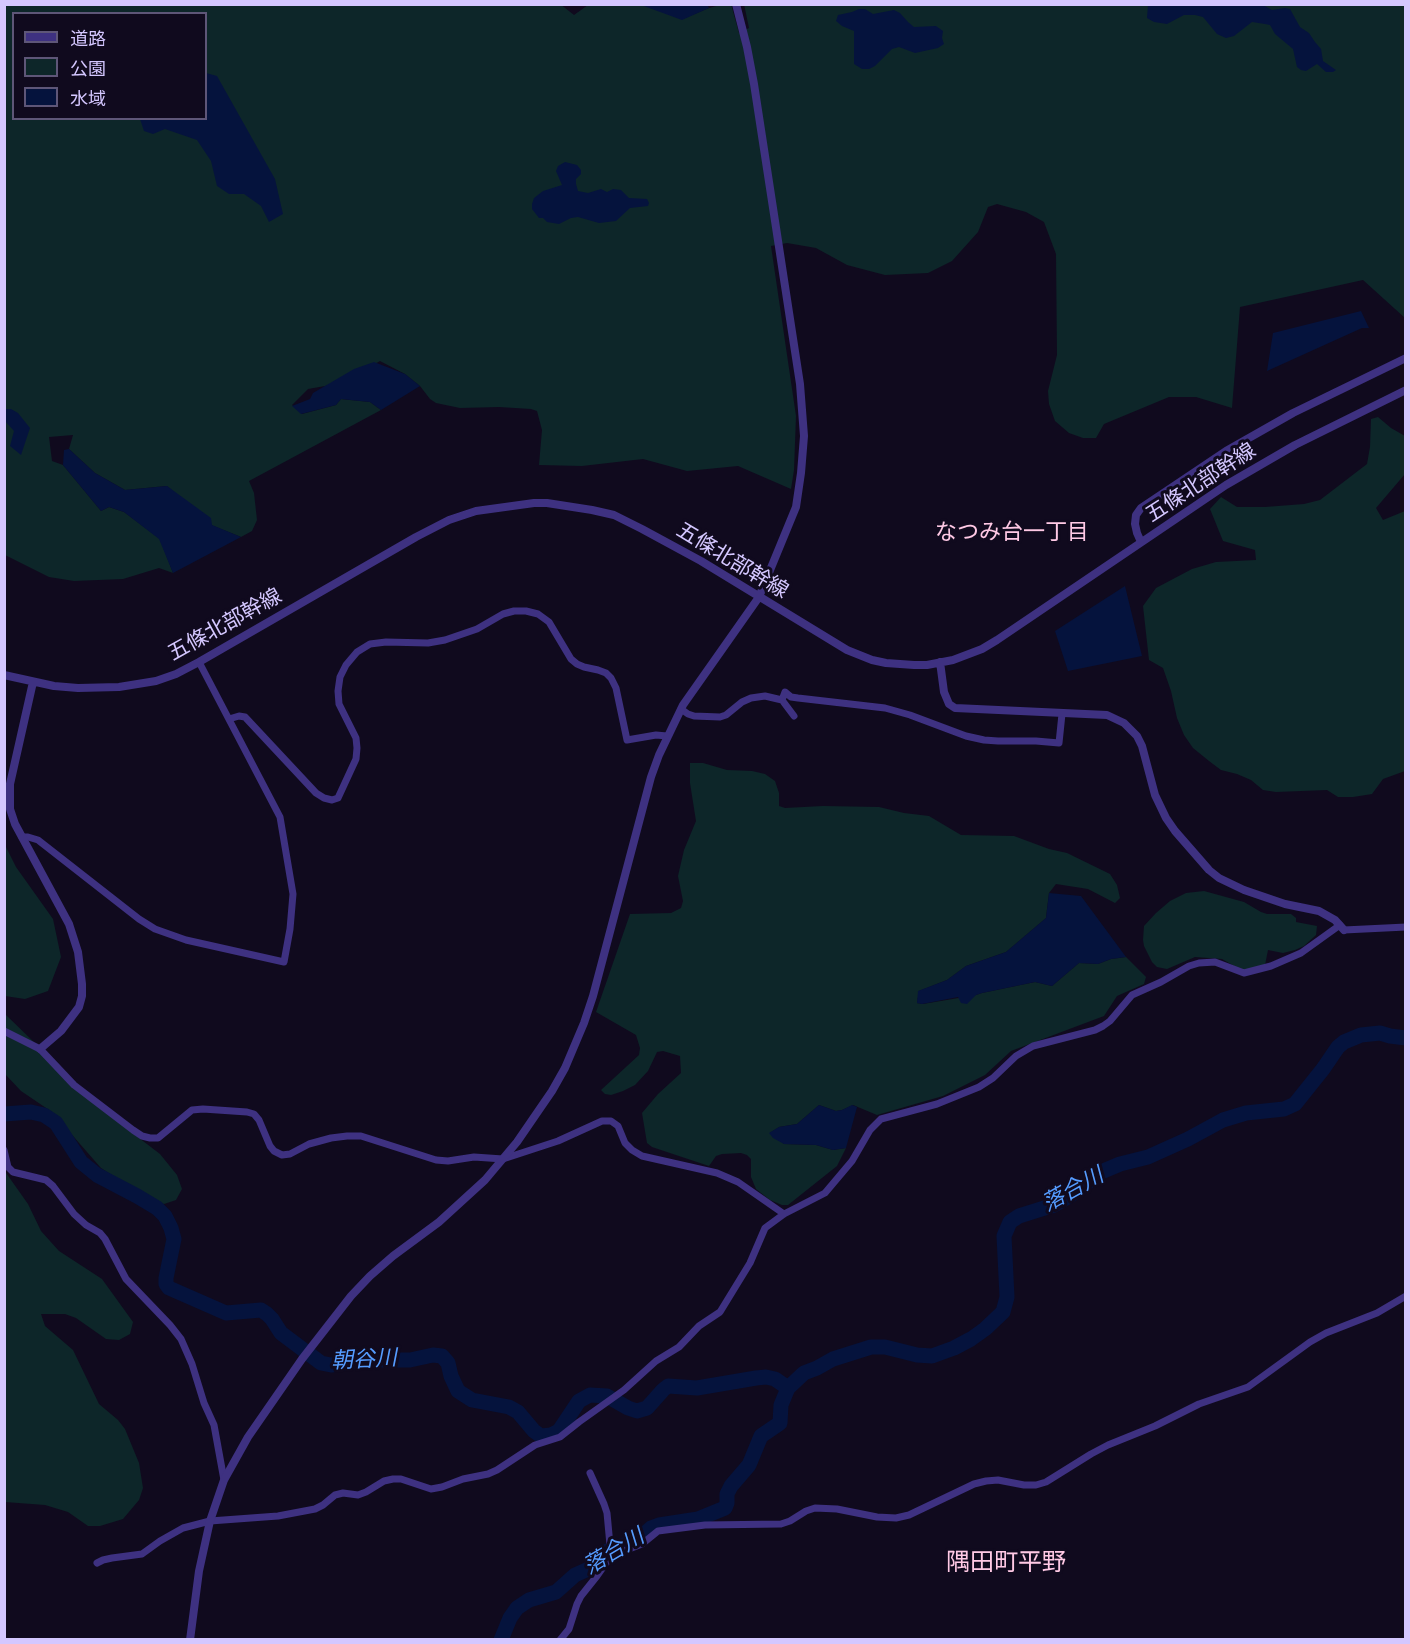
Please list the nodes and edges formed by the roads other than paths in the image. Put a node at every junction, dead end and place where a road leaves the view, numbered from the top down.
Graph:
1 (736, 4) edge
2 (1406, 358) edge
3 (1406, 390) edge
4 (1141, 542) junction
5 (759, 597) junction
6 (199, 662) junction
7 (940, 663) junction
8 (4, 675) edge
9 (33, 682) junction
10 (784, 696) junction
11 (681, 709) junction
12 (1062, 714) junction
13 (794, 716) dead end
14 (229, 719) junction
15 (667, 736) junction
16 (22, 837) junction
17 (1406, 927) edge
18 (1342, 928) junction
19 (4, 1030) edge
20 (40, 1049) junction
21 (4, 1150) edge
22 (503, 1159) junction
23 (784, 1214) junction
24 (1406, 1296) edge
25 (590, 1473) dead end
26 (224, 1480) junction
27 (210, 1521) junction
28 (611, 1556) junction
29 (97, 1563) dead end
30 (190, 1640) edge
31 (560, 1640) edge

1 - 5 street
2 - 4 street
3 - 4 street, 五條北部幹線
4 - 7 street, 五條北部幹線
5 - 6 street, 五條北部幹線
5 - 7 street, 五條北部幹線
5 - 11 street
6 - 9 street, 五條北部幹線
6 - 14 street
7 - 12 street
8 - 9 street, 五條北部幹線
9 - 16 street
10 - 11 street
10 - 12 street
10 - 13 street
11 - 15 street
12 - 18 street
14 - 15 street
14 - 16 street
15 - 22 street
16 - 20 street
17 - 18 street
18 - 23 street
19 - 20 street
20 - 22 street
21 - 26 street
22 - 23 street
22 - 26 street
23 - 27 street
24 - 28 street
25 - 28 street
26 - 27 street
27 - 29 street
27 - 30 street
28 - 31 street

